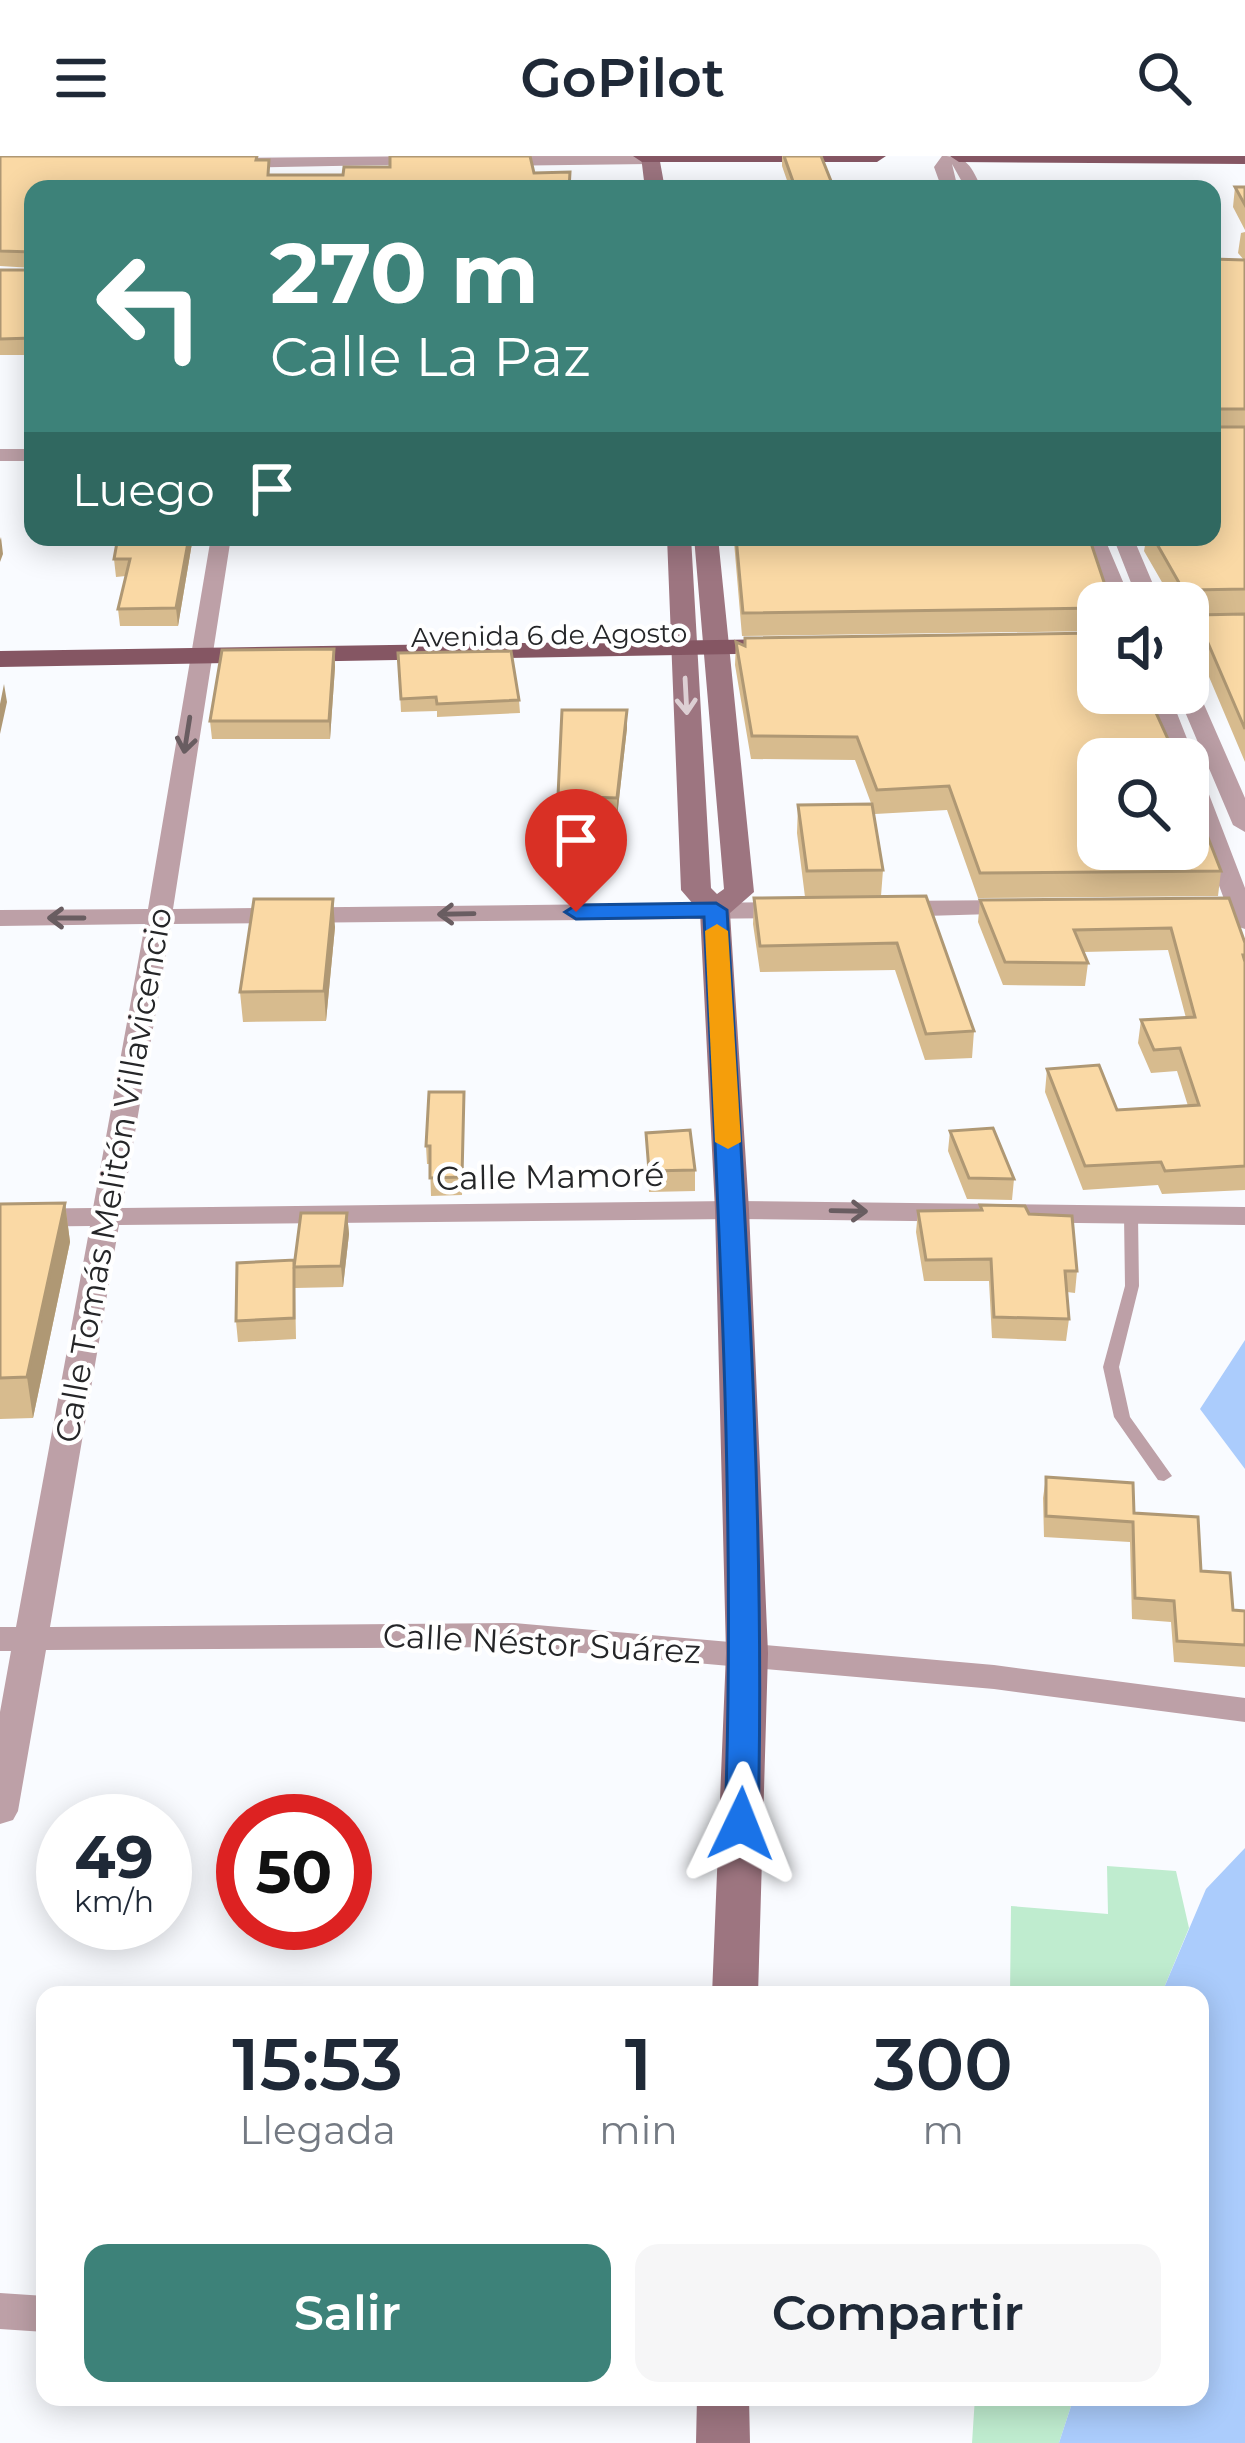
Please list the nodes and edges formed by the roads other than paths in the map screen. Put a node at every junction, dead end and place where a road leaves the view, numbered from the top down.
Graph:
1 (878, 156) edge
2 (954, 156) edge
3 (647, 157) edge
4 (1245, 158) edge
5 (446, 161) edge
6 (469, 161) edge
7 (216, 163) edge
8 (287, 165) edge
9 (946, 180) edge
10 (219, 546) edge
11 (679, 546) edge
12 (707, 546) edge
13 (1098, 546) edge
14 (1128, 546) edge
15 (1112, 582) edge
16 (1142, 582) edge
17 (1245, 626) edge
18 (1209, 627) edge
19 (807, 639) edge
20 (682, 640) junction
21 (714, 640) junction
22 (1245, 641) edge
23 (0, 642) edge
24 (1209, 642) edge
25 (201, 648) junction
26 (0, 659) edge
27 (1197, 714) edge
28 (1209, 824) edge
29 (1245, 824) edge
30 (1168, 907) edge
31 (1049, 908) edge
32 (859, 909) edge
33 (716, 910) junction
34 (811, 910) edge
35 (1243, 911) edge
36 (0, 918) edge
37 (159, 918) junction
38 (732, 1210) junction
39 (1132, 1215) junction
40 (1245, 1216) edge
41 (0, 1218) edge
42 (103, 1218) junction
43 (1164, 1476) dead end
44 (16, 1638) edge
45 (747, 1653) junction
46 (1235, 1709) edge
47 (0, 1811) edge
48 (735, 1986) edge
49 (0, 2311) edge
50 (36, 2313) edge
51 (723, 2406) edge
52 (723, 2443) edge

1 - 3 main road
2 - 4 main road
2 - 9 street
3 - 6 street
5 - 8 street
7 - 8 street
10 - 25 street, Calle Tomás Melitón Villavicencio
11 - 20 main road
12 - 21 main road
13 - 15 street
14 - 16 street
17 - 18 main road
19 - 21 main road, Avenida 6 de Agosto
20 - 21 main road, Avenida 6 de Agosto
20 - 25 main road, Avenida 6 de Agosto
20 -> 33 main road
21 - 33 main road
22 - 24 main road
23 - 25 main road, Avenida 6 de Agosto
25 - 26 main road, Avenida 6 de Agosto
25 -> 37 street, Calle Tomás Melitón Villavicencio
27 - 29 street
28 - 35 street
30 - 35 street
31 - 32 street
33 - 34 street
33 -> 37 street
33 - 38 main road
37 -> 36 street
37 - 42 street, Calle Tomás Melitón Villavicencio
38 -> 39 street, Calle Mamoré
38 - 42 street, Calle Mamoré
38 - 45 main road
39 - 40 street, Calle Mamoré
39 - 43 lane
41 - 42 street, Calle Mamoré
42 - 44 street, Calle Tomás Melitón Villavicencio
44 - 45 street, Calle Néstor Suárez
44 - 47 street, Calle Tomás Melitón Villavicencio
45 - 46 street, Calle Néstor Suárez
45 - 48 main road
49 - 50 street
51 - 52 main road

